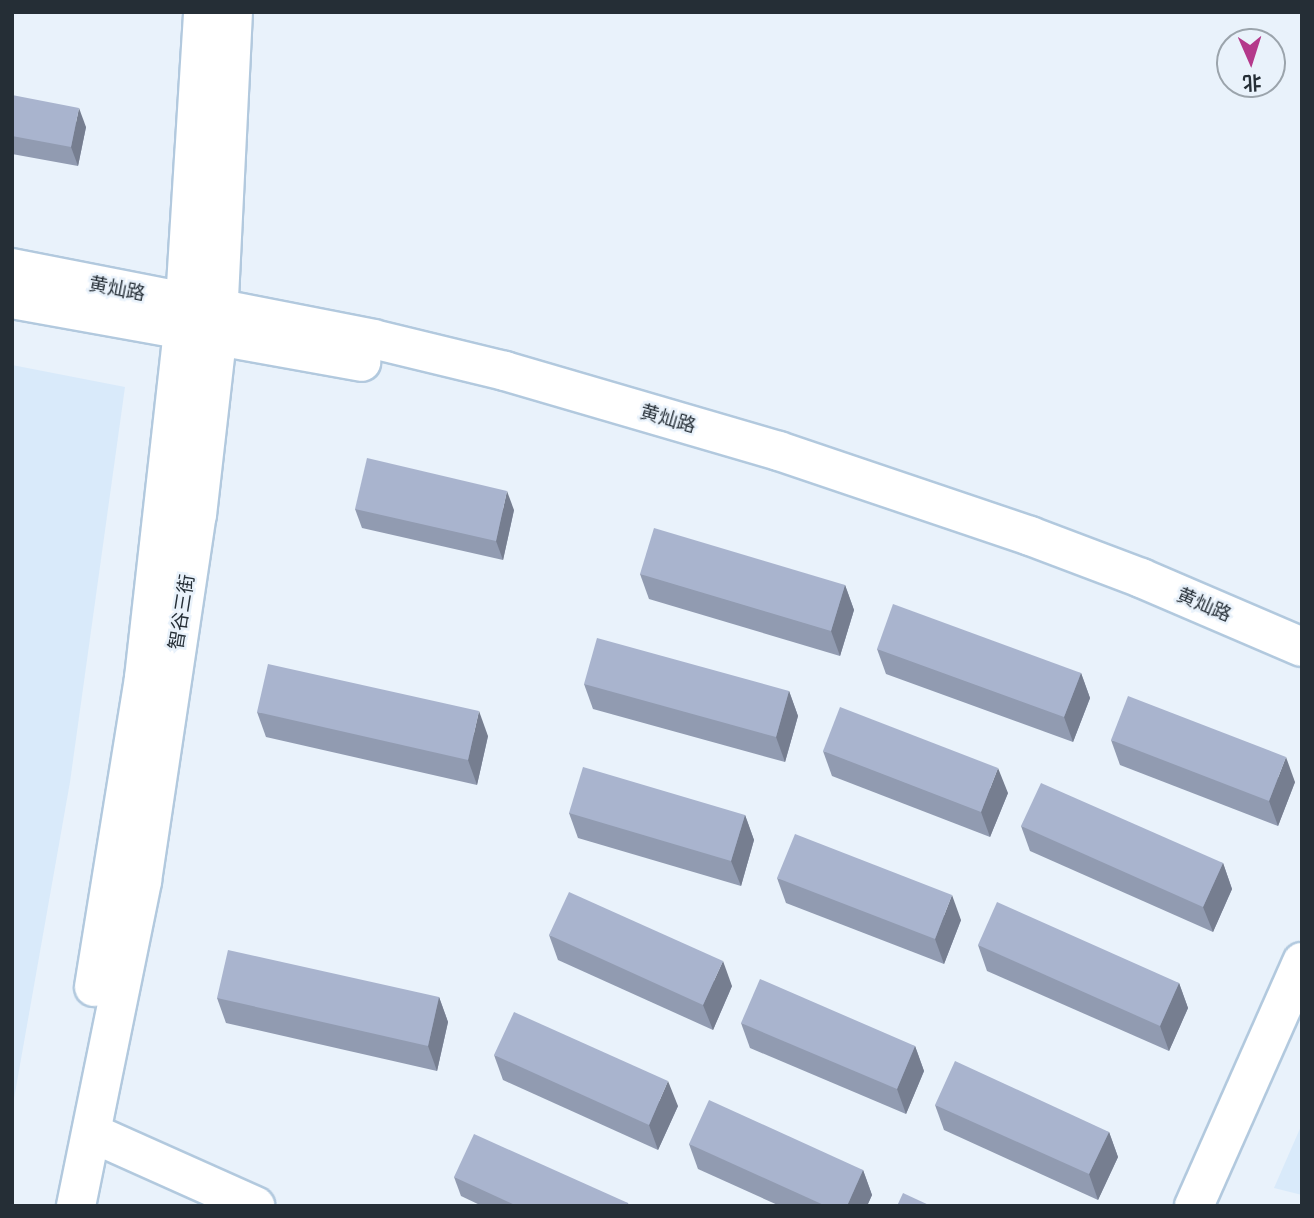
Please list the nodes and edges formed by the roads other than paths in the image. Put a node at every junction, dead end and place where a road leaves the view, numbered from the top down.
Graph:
1 (202, 12) edge
2 (233, 12) edge
3 (12, 268) edge
4 (12, 299) edge
5 (201, 320) junction
6 (1302, 647) edge
7 (1302, 674) edge
8 (1302, 962) edge
9 (1302, 1016) edge
10 (89, 1144) junction
11 (51, 1206) edge
12 (76, 1206) edge
13 (201, 1206) edge
14 (255, 1206) edge
15 (1194, 1206) edge
16 (1218, 1206) edge

1 - 5 street, 智谷三街
2 - 5 street, 智谷三街
3 - 5 street, 黄灿路
4 - 5 street, 黄灿路
5 - 6 street, 黄灿路
5 - 7 street, 黄灿路
5 - 10 street, 智谷三街
5 - 11 street, 智谷三街
8 - 15 street
9 - 16 street
10 - 12 street, 智谷三街
10 - 13 street
10 - 14 street

